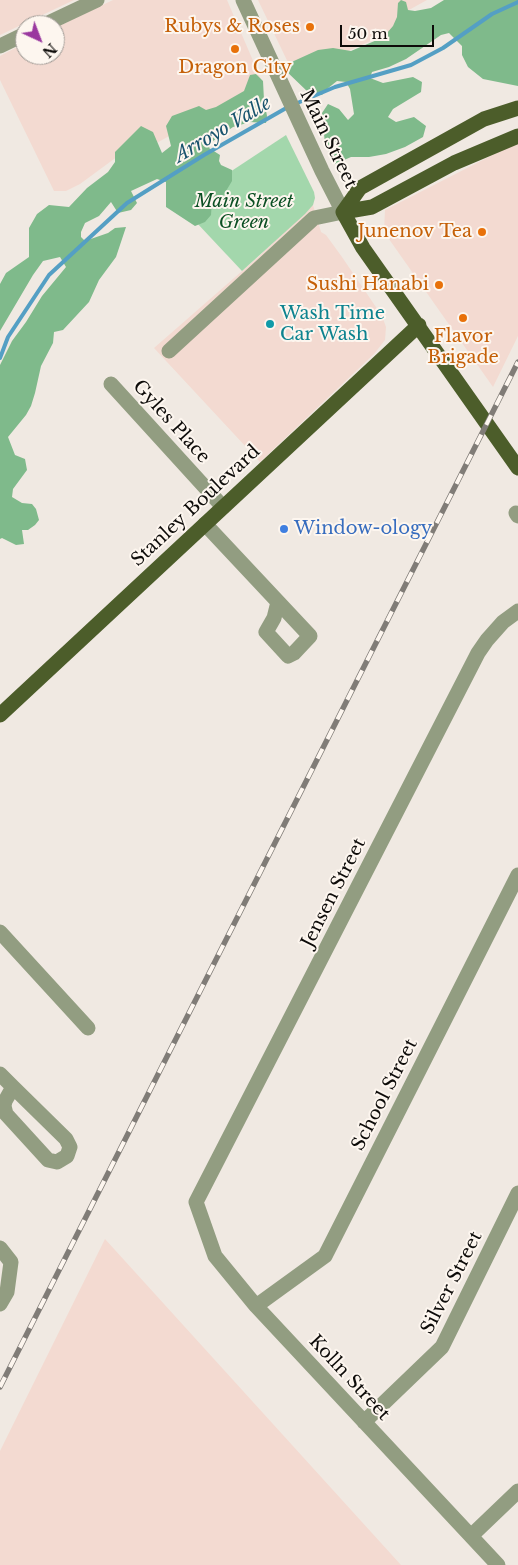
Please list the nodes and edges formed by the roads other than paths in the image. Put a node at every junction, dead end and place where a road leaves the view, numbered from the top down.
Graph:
1 (97, 0) edge
2 (243, 0) edge
3 (65, 15) edge
4 (15, 39) edge
5 (0, 46) edge
6 (518, 108) edge
7 (518, 136) edge
8 (343, 212) junction
9 (419, 326) junction
10 (170, 351) dead end
11 (111, 384) dead end
12 (518, 468) edge
13 (223, 508) junction
14 (205, 524) junction
15 (278, 602) dead end
16 (518, 611) edge
17 (0, 715) edge
18 (518, 875) edge
19 (0, 932) edge
20 (88, 1028) dead end
21 (0, 1074) edge
22 (13, 1087) junction
23 (518, 1193) edge
24 (196, 1202) joint
25 (0, 1248) edge
26 (0, 1304) edge
27 (256, 1306) junction
28 (364, 1422) junction
29 (518, 1491) edge
30 (471, 1536) junction
31 (498, 1565) edge

1 - 3 street
2 - 8 street, Main Street
4 - 5 street
6 - 8 main road
7 - 8 main road
8 - 9 main road
8 - 10 street
9 - 12 main road
9 - 13 main road, Stanley Boulevard
11 - 13 street, Gyles Place
13 - 14 main road, Stanley Boulevard
14 - 15 street
14 - 17 main road, Stanley Boulevard
16 - 24 street, Jensen Street
18 - 27 street, School Street
19 - 20 street
21 - 22 street
22 - 22 street
23 - 28 street, Silver Street
24 - 27 street, Kolln Street
25 - 26 street
27 - 28 street, Kolln Street
28 - 30 street, Kolln Street
29 - 30 street
30 - 31 street, Kolln Street

